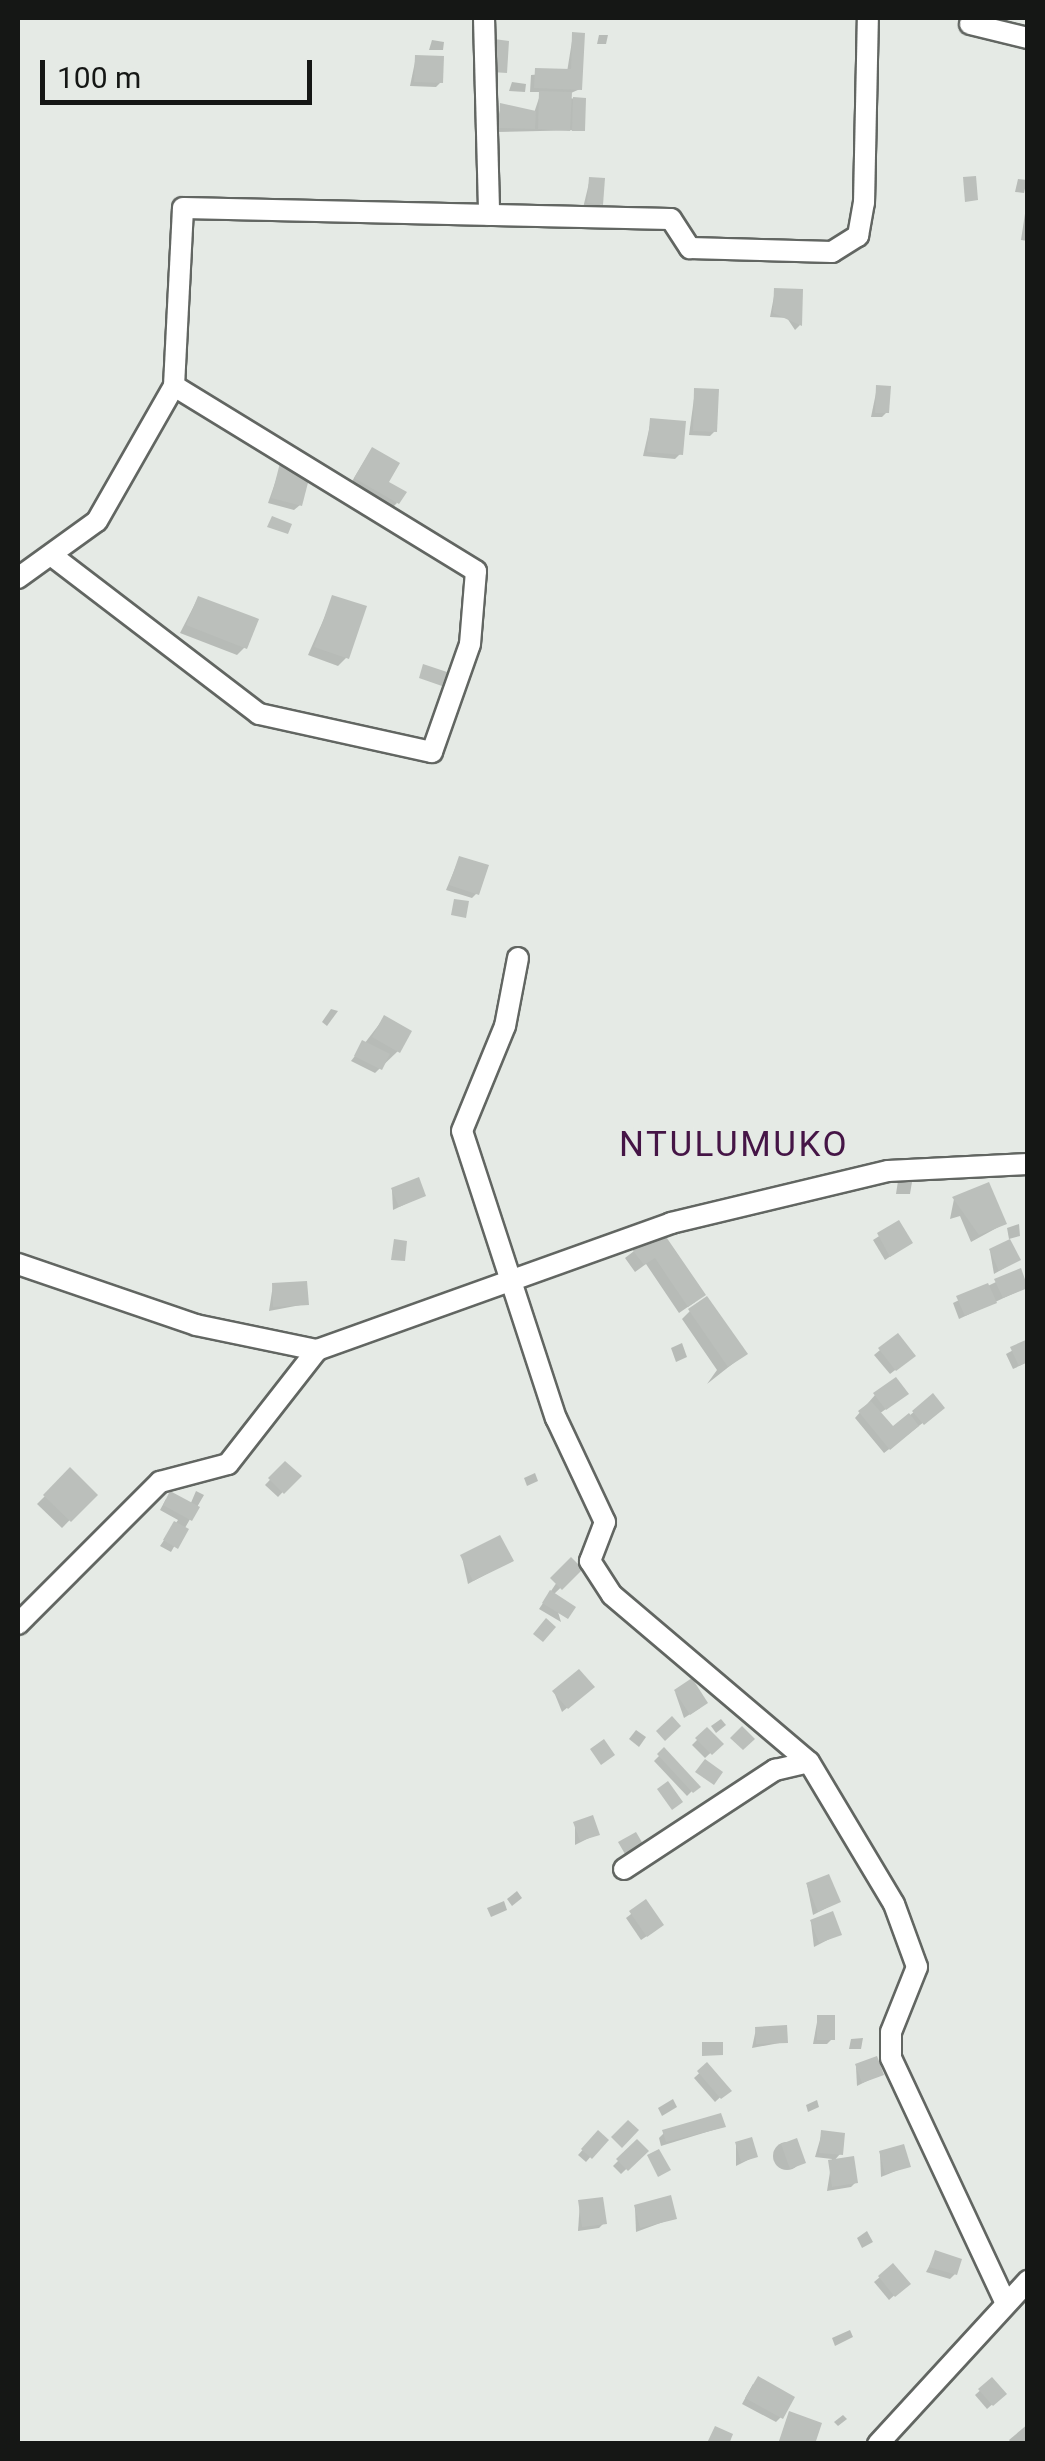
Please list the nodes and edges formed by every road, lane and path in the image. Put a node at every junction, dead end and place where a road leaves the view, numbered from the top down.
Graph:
1 (484, 18) edge
2 (868, 18) edge
3 (970, 24) dead end
4 (1028, 38) edge
5 (489, 215) junction
6 (174, 386) junction
7 (55, 558) junction
8 (19, 574) edge
9 (518, 958) dead end
10 (1028, 1164) edge
11 (18, 1264) edge
12 (512, 1277) junction
13 (317, 1350) junction
14 (18, 1624) edge
15 (809, 1762) junction
16 (624, 1869) dead end
17 (1028, 2281) edge
18 (1005, 2301) junction
19 (878, 2444) edge

1 - 5 street
2 - 5 street
3 - 4 street
5 - 6 street
6 - 7 street
6 - 7 street
7 - 8 street
9 - 12 street
10 - 12 street
11 - 13 street
12 - 13 street
12 - 15 street
13 - 14 street
15 - 16 street
15 - 18 street
17 - 18 street
18 - 19 street

